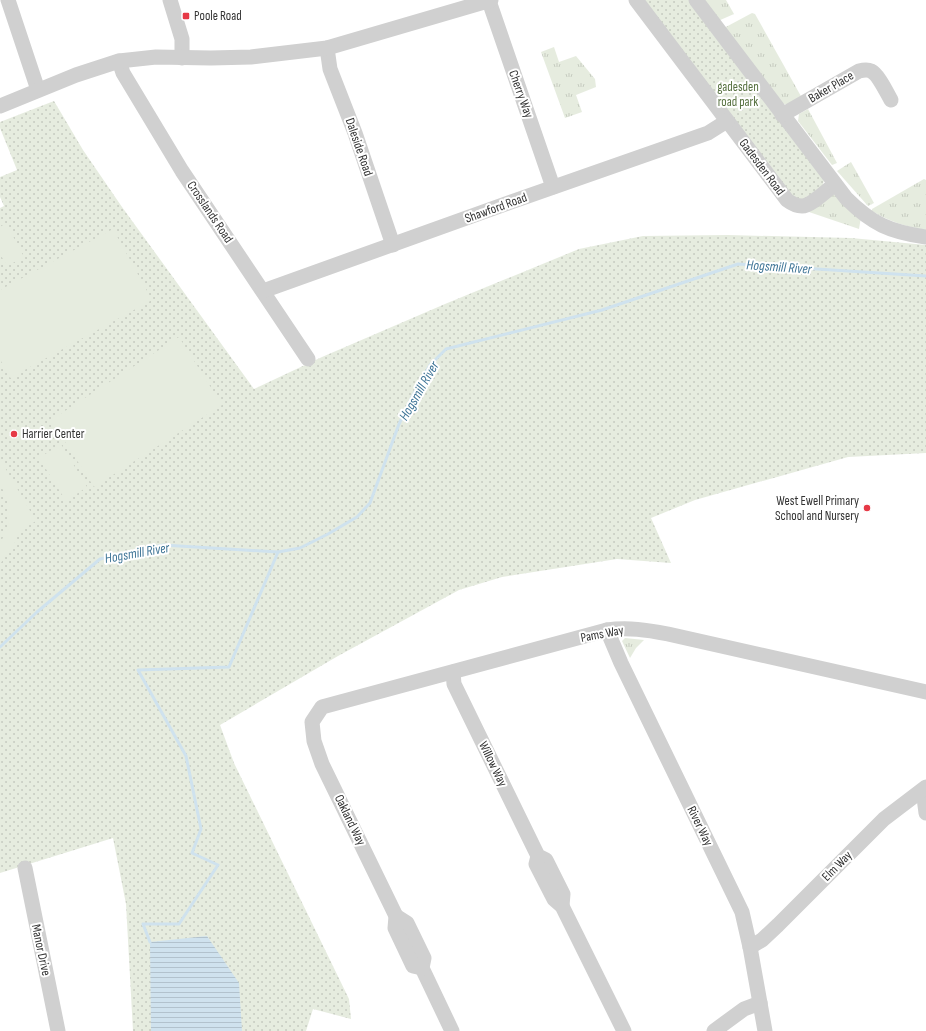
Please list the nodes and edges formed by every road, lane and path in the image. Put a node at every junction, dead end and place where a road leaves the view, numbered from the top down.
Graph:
1 (8, 0) edge
2 (170, 0) edge
3 (490, 0) edge
4 (636, 0) edge
5 (696, 0) edge
6 (327, 48) junction
7 (182, 58) junction
8 (119, 61) junction
9 (38, 90) junction
10 (891, 100) dead end
11 (0, 106) edge
12 (782, 115) junction
13 (727, 120) junction
14 (835, 184) junction
15 (553, 187) junction
16 (926, 237) edge
17 (392, 245) junction
18 (263, 292) junction
19 (308, 359) dead end
20 (607, 630) junction
21 (453, 672) junction
22 (926, 692) edge
23 (312, 722) joint
24 (924, 789) edge
25 (926, 813) edge
26 (25, 868) dead end
27 (750, 947) junction
28 (760, 1003) junction
29 (58, 1031) edge
30 (452, 1031) edge
31 (624, 1031) edge
32 (714, 1031) edge
33 (765, 1031) edge

1 - 9 street
2 - 7 street
3 - 6 street
3 - 15 street, Cherry Way
4 - 13 street, Gadesden Road
5 - 12 street
6 - 7 street
6 - 17 street, Daleside Road
7 - 8 street
8 - 9 street
8 - 18 street, Crosslands Road
9 - 11 street
10 - 12 street, Baker Place
12 - 14 street
13 - 14 street, Gadesden Road
13 - 15 street, Shawford Road
14 - 16 street
15 - 17 street, Shawford Road
17 - 18 street, Shawford Road
18 - 19 street, Crosslands Road
20 - 21 street, Pams Way
20 - 22 street, Pams Way
20 - 27 street, River Way
21 - 23 street, Pams Way
21 - 31 street, Willow Way
23 - 30 street, Oakland Way
24 - 25 street
24 - 27 street, Elm Way
26 - 29 street, Manor Drive
27 - 28 street, River Way
28 - 32 street
28 - 33 street, River Way

